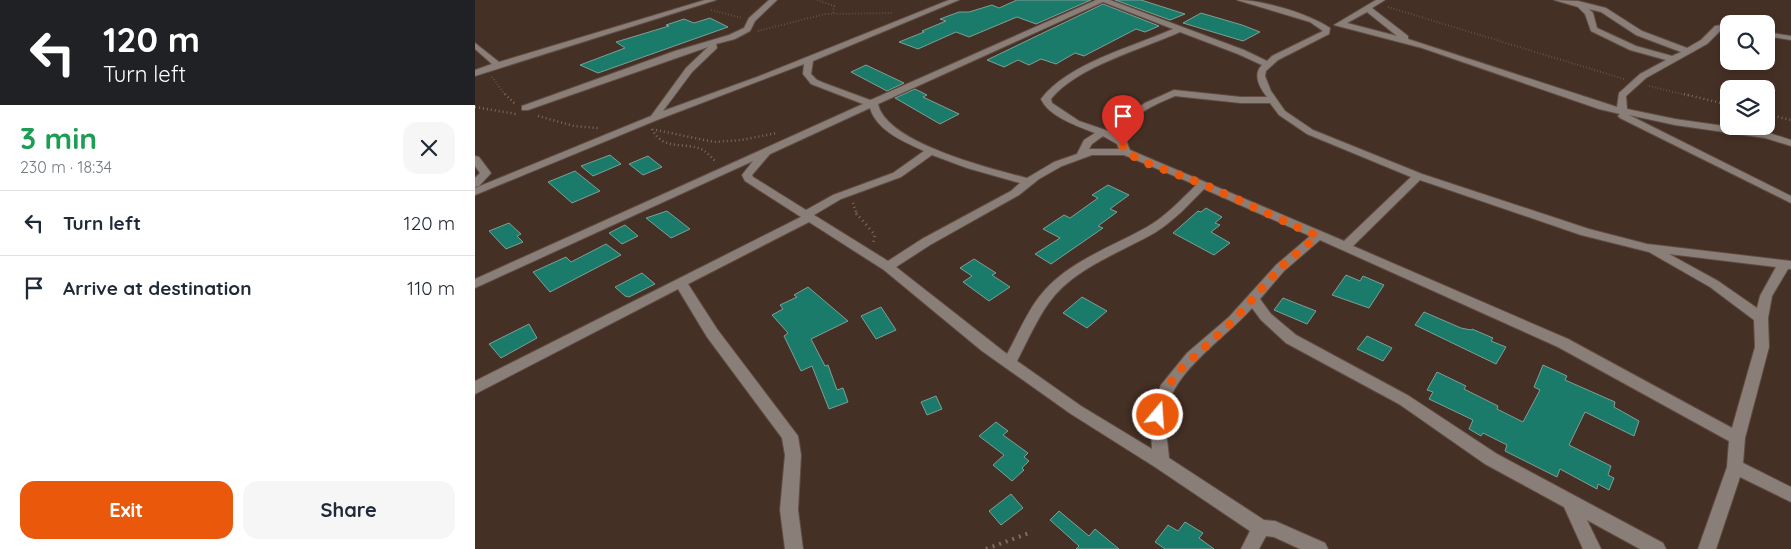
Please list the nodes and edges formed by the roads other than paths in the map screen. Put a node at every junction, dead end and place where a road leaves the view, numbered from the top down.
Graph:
1 (712, 0) edge
2 (773, 0) edge
3 (955, 0) edge
4 (1102, 0) edge
5 (1241, 0) edge
6 (1558, 0) edge
7 (1378, 2) edge
8 (1578, 3) junction
9 (1368, 9) junction
10 (1339, 25) junction
11 (1720, 28) edge
12 (1178, 30) junction
13 (1327, 30) junction
14 (1775, 35) edge
15 (1791, 38) edge
16 (724, 40) junction
17 (1408, 41) junction
18 (475, 45) edge
19 (1687, 51) junction
20 (809, 58) junction
21 (1673, 59) junction
22 (1267, 64) junction
23 (498, 65) junction
24 (475, 75) edge
25 (1273, 100) junction
26 (871, 103) junction
27 (1602, 107) junction
28 (529, 110) road end
29 (1624, 112) junction
30 (654, 118) junction
31 (1720, 128) edge
32 (1102, 132) junction
33 (1766, 135) joint
34 (1791, 136) edge
35 (1791, 143) edge
36 (1123, 147) junction
37 (931, 151) junction
38 (765, 154) junction
39 (1082, 154) junction
40 (475, 158) edge
41 (1418, 176) junction
42 (1028, 182) junction
43 (475, 184) edge
44 (1203, 184) junction
45 (475, 192) edge
46 (1791, 200) edge
47 (807, 216) junction
48 (1317, 236) junction
49 (1345, 247) junction
50 (1647, 248) junction
51 (1787, 265) edge
52 (888, 267) junction
53 (680, 282) junction
54 (475, 284) edge
55 (1252, 299) junction
56 (1761, 318) junction
57 (1009, 363) junction
58 (475, 388) edge
59 (1737, 438) junction
60 (1161, 462) junction
61 (1735, 467) junction
62 (1791, 495) edge
63 (1571, 504) junction
64 (1261, 528) junction
65 (793, 549) edge
66 (1250, 549) edge
67 (1319, 549) edge
68 (1592, 549) edge
69 (1657, 549) edge
70 (1707, 549) edge

1 - 23 street
2 - 16 street
3 - 20 street
4 - 12 street
4 - 26 street
5 - 13 street
6 - 8 street
7 - 9 street
8 - 19 street
8 - 21 street
9 - 10 street
9 - 17 street
10 - 13 street
10 - 17 street
11 - 19 street
12 - 22 street
12 - 32 street
13 - 22 street
14 - 15 street
16 - 28 street
16 - 30 street
17 - 27 street
18 - 23 street
19 - 21 street
20 - 26 street
20 - 30 street
21 - 29 street
22 - 25 street
23 - 24 street
25 - 36 street
25 - 41 street
26 - 37 street
26 - 38 street
27 - 29 street
27 - 46 street
29 - 31 street
30 - 45 street
32 - 36 street
32 - 39 street
33 - 34 street
33 - 35 street
36 - 39 street
36 - 44 street
37 - 42 street
37 - 47 street
38 - 47 street
38 - 54 street
39 - 42 street
40 - 43 street
41 - 49 street
41 - 50 street
42 - 52 street
44 - 48 street
44 - 57 street
47 - 52 street
47 - 53 street
48 - 49 street
48 - 55 street
49 - 59 street
50 - 51 street
50 - 56 street
51 - 56 street
52 - 57 street
53 - 58 street
53 - 65 street
55 - 60 street
55 - 63 street
56 - 59 street
57 - 60 street
59 - 61 street
60 - 64 street
61 - 62 street
61 - 70 street
63 - 68 street
63 - 69 street
64 - 66 street
64 - 67 street

